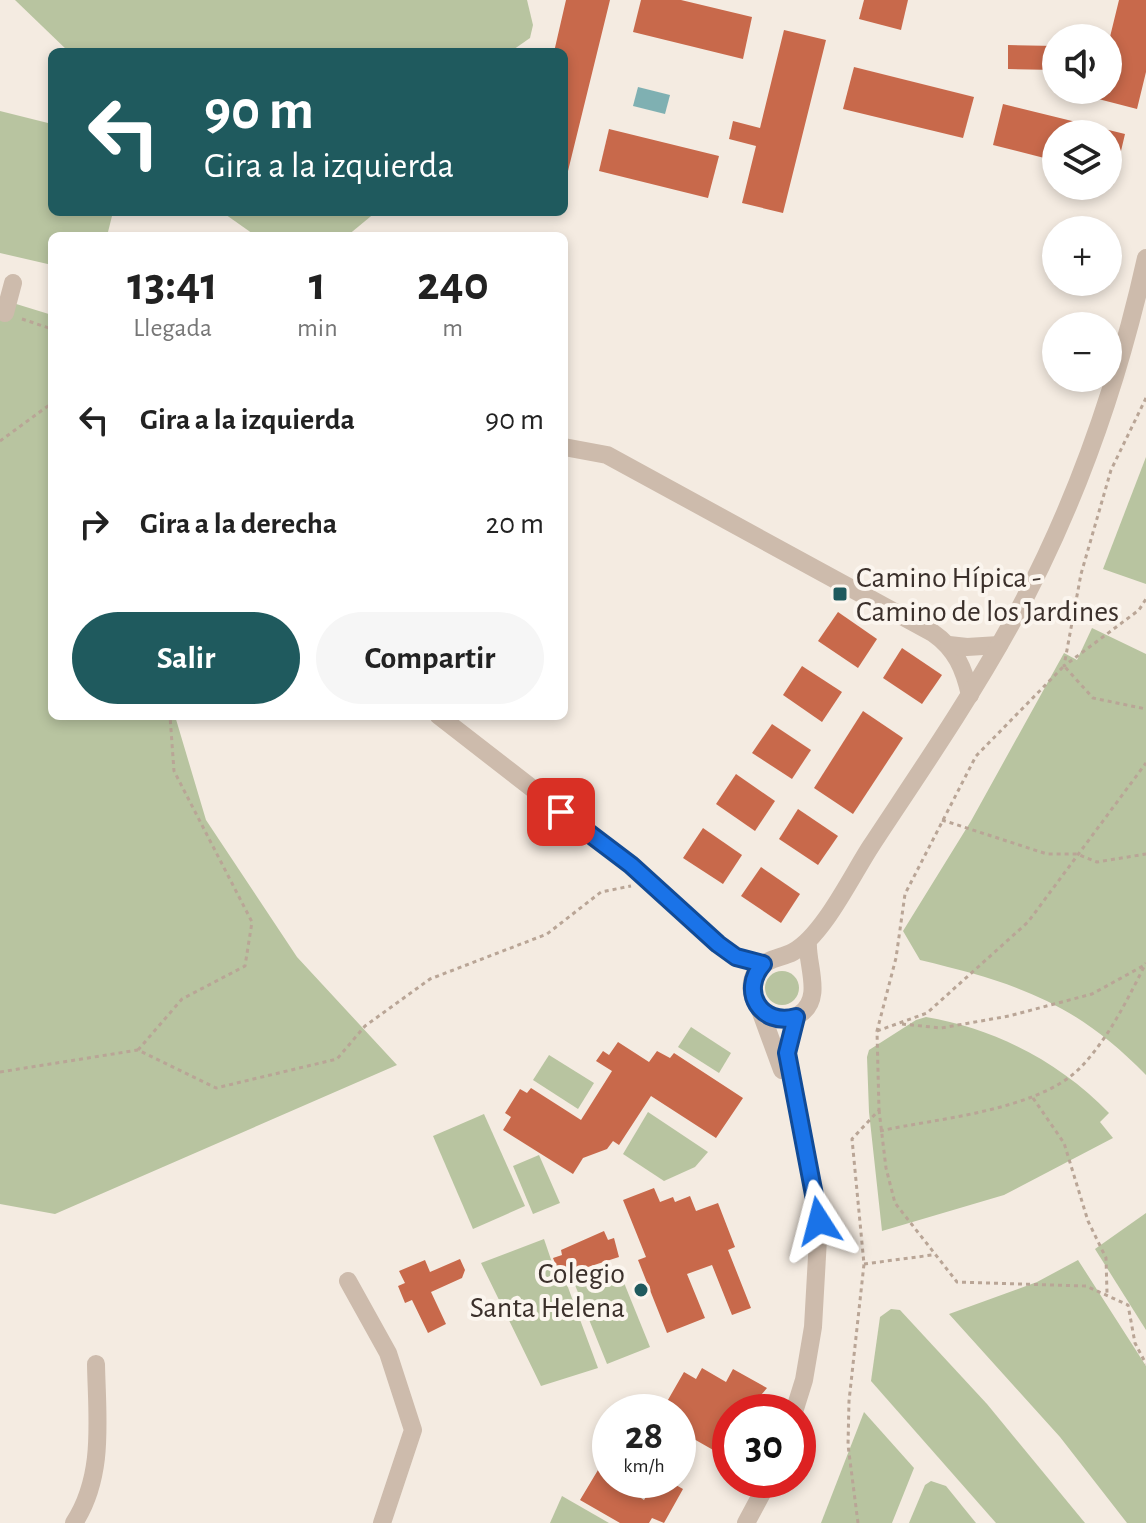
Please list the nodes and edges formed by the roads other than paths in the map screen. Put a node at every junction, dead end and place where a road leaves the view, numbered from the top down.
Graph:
1 (1146, 258) edge
2 (13, 283) dead end
3 (5, 313) road end
4 (568, 448) edge
5 (949, 645) junction
6 (999, 645) junction
7 (970, 695) junction
8 (444, 720) edge
9 (808, 941) junction
10 (782, 957) junction
11 (763, 964) junction
12 (809, 971) junction
13 (760, 1010) junction
14 (796, 1017) junction
15 (794, 1098) junction
16 (348, 1281) dead end
17 (96, 1364) dead end
18 (800, 1394) edge
19 (759, 1498) edge
20 (74, 1523) edge
21 (382, 1523) edge
22 (746, 1523) edge

1 - 6 street
2 - 3 street
4 - 5 street
5 - 6 street
5 - 7 street
6 - 7 street
7 - 9 street
8 - 11 street
9 - 10 street
9 - 12 street
10 - 11 street
10 - 12 street
11 - 13 street
12 - 14 street
13 - 14 street
13 - 15 street
14 - 15 street
15 - 18 street
16 - 21 street
17 - 20 street
19 - 22 street

